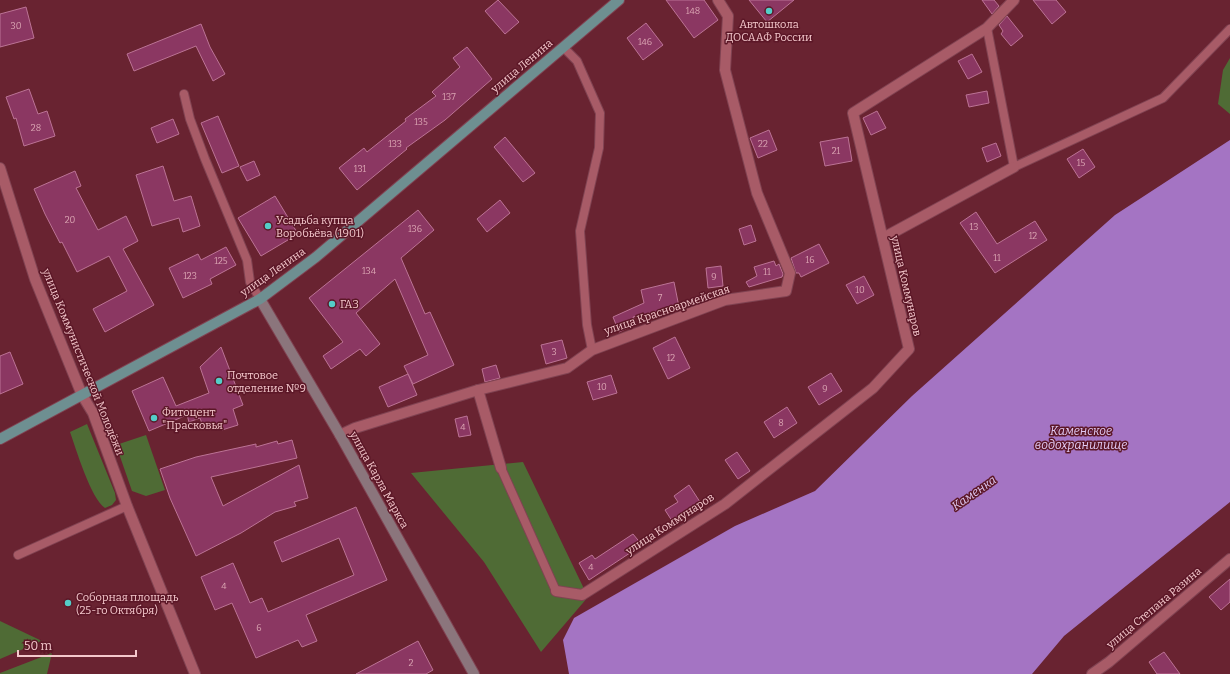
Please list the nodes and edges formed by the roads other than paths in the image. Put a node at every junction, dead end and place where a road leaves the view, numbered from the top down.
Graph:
1 (619, 0) edge
2 (718, 0) edge
3 (1014, 0) edge
4 (987, 28) junction
5 (1230, 29) edge
6 (563, 47) junction
7 (184, 94) dead end
8 (1014, 167) junction
9 (0, 168) edge
10 (883, 238) junction
11 (260, 299) junction
12 (592, 350) junction
13 (478, 390) junction
14 (82, 395) junction
15 (340, 435) junction
16 (0, 439) edge
17 (501, 468) joint
18 (127, 506) junction
19 (18, 555) dead end
20 (1230, 559) edge
21 (556, 591) joint
22 (195, 674) edge
23 (474, 674) edge
24 (1092, 674) edge

1 - 6 main road, улица Ленина
2 - 12 street, улица Красноармейская
3 - 4 street, улица Коммунаров
4 - 8 lane
4 - 10 street, улица Коммунаров
5 - 8 lane
6 - 11 main road, улица Ленина
6 - 12 lane
7 - 11 lane
8 - 10 street
9 - 14 street, улица Коммунистической Молодёжи
10 - 21 street, улица Коммунаров
11 - 14 main road, улица Ленина
11 - 15 main road, улица Карла Маркса
12 - 13 street, улица Красноармейская
13 - 15 street, улица Красноармейская
13 - 17 street
14 - 16 main road, улица Ленина
14 - 18 street, улица Коммунистической Молодёжи
15 - 23 main road, улица Карла Маркса
17 - 21 lane
18 - 19 lane
18 - 22 street, улица Коммунистической Молодёжи
20 - 24 street, улица Степана Разина

